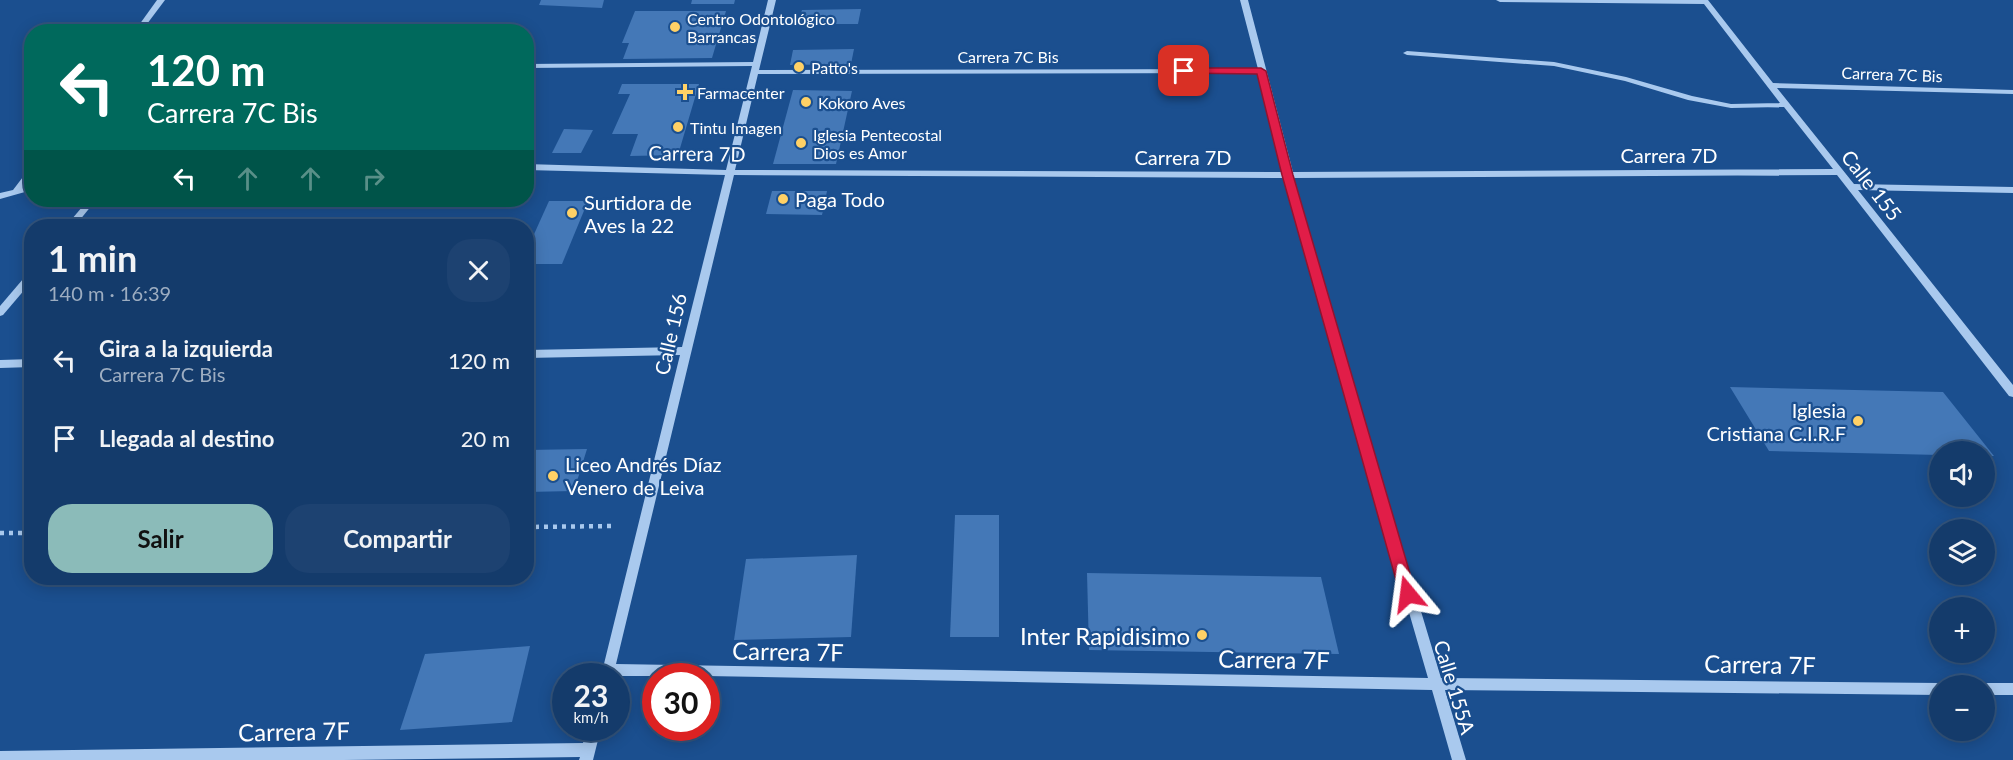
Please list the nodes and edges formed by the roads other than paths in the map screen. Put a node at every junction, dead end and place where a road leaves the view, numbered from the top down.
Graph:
1 (161, 0) edge
2 (772, 0) edge
3 (1244, 0) edge
4 (1500, 0) edge
5 (1705, 1) edge
6 (143, 24) edge
7 (1407, 53) dead end
8 (534, 66) edge
9 (756, 68) junction
10 (1261, 71) junction
11 (1771, 85) junction
12 (2013, 92) edge
13 (1786, 105) junction
14 (534, 167) edge
15 (729, 172) junction
16 (1839, 172) junction
17 (1287, 175) junction
18 (24, 181) edge
19 (1851, 187) junction
20 (24, 189) edge
21 (17, 190) junction
22 (2013, 190) edge
23 (0, 196) edge
24 (86, 207) edge
25 (76, 219) edge
26 (24, 284) edge
27 (0, 313) edge
28 (686, 351) junction
29 (534, 354) edge
30 (24, 363) edge
31 (0, 364) edge
32 (2013, 393) edge
33 (610, 663) edge
34 (630, 673) edge
35 (1436, 684) junction
36 (1929, 688) edge
37 (1995, 689) edge
38 (2013, 689) edge
39 (587, 755) edge
40 (0, 758) edge
41 (1459, 760) edge

1 - 6 street
2 - 9 street, Calle 156
3 - 10 street, Calle 155A
4 - 5 street
5 - 11 street, Calle 155
7 - 13 street
8 - 9 street, Carrera 7C Bis
9 - 10 street, Carrera 7C Bis
9 - 15 street, Calle 156
10 - 17 street, Calle 155A
11 - 12 street, Carrera 7C Bis
11 - 13 street, Calle 155
13 - 16 street, Calle 155
14 - 15 street, Carrera 7D
15 - 17 street, Carrera 7D
15 - 28 street, Calle 156
16 - 17 street, Carrera 7D
16 - 19 street, Calle 155
17 - 35 street, Calle 155A
18 - 21 street
19 - 22 street
19 - 32 street, Calle 155
20 - 21 street
21 - 23 street
24 - 25 street
26 - 27 street
28 - 29 street
28 - 33 street, Calle 156
30 - 31 street
34 - 35 street, Carrera 7F
35 - 36 street, Carrera 7F
35 - 41 street, Calle 155A
37 - 38 street
39 - 40 street, Carrera 7F

